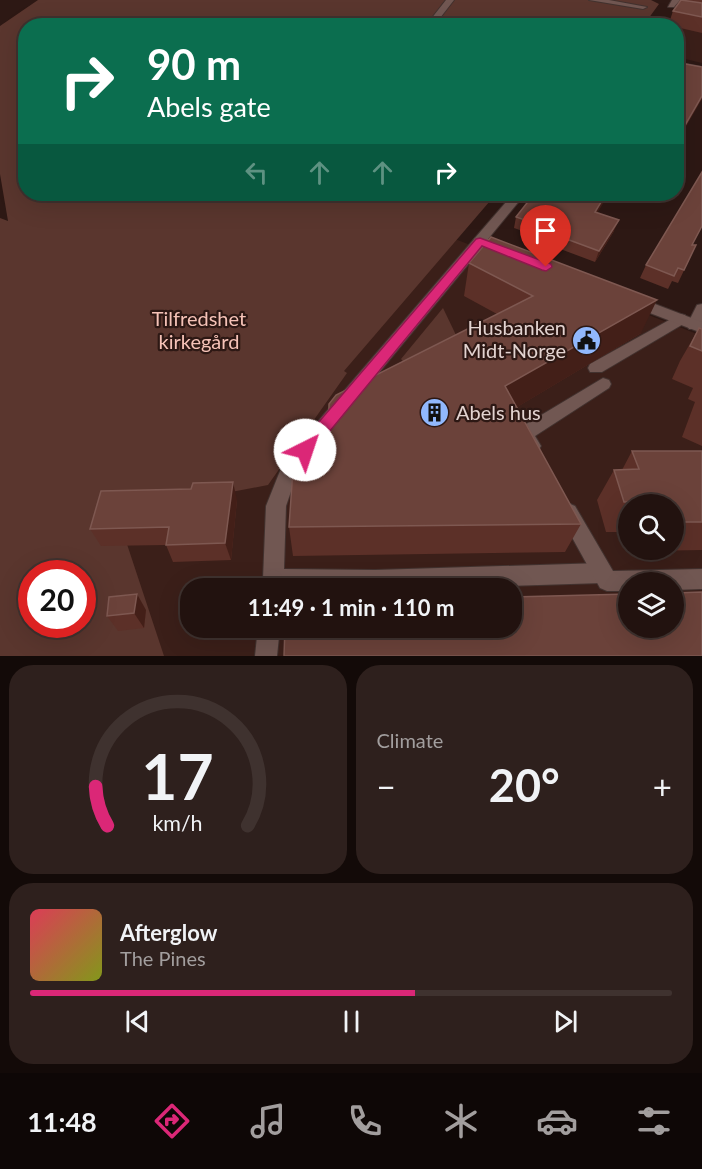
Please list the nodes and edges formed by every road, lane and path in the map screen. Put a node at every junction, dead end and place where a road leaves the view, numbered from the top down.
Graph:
1 (450, 0) edge
2 (593, 0) edge
3 (643, 7) dead end
4 (436, 18) edge
5 (684, 67) edge
6 (702, 70) edge
7 (513, 201) edge
8 (480, 241) junction
9 (513, 254) edge
10 (624, 297) edge
11 (702, 309) edge
12 (680, 319) junction
13 (698, 327) edge
14 (541, 463) edge
15 (558, 493) edge
16 (602, 573) junction
17 (273, 578) edge
18 (440, 578) edge
19 (702, 579) edge
20 (268, 638) edge
21 (266, 656) edge

1 - 4 street
2 - 3 street
5 - 6 street
7 - 8 street
8 - 9 street
8 - 17 street
10 - 12 street
11 - 13 street
12 - 13 street
12 - 14 street
15 - 16 street
16 - 18 street
16 - 19 street
20 - 21 street

